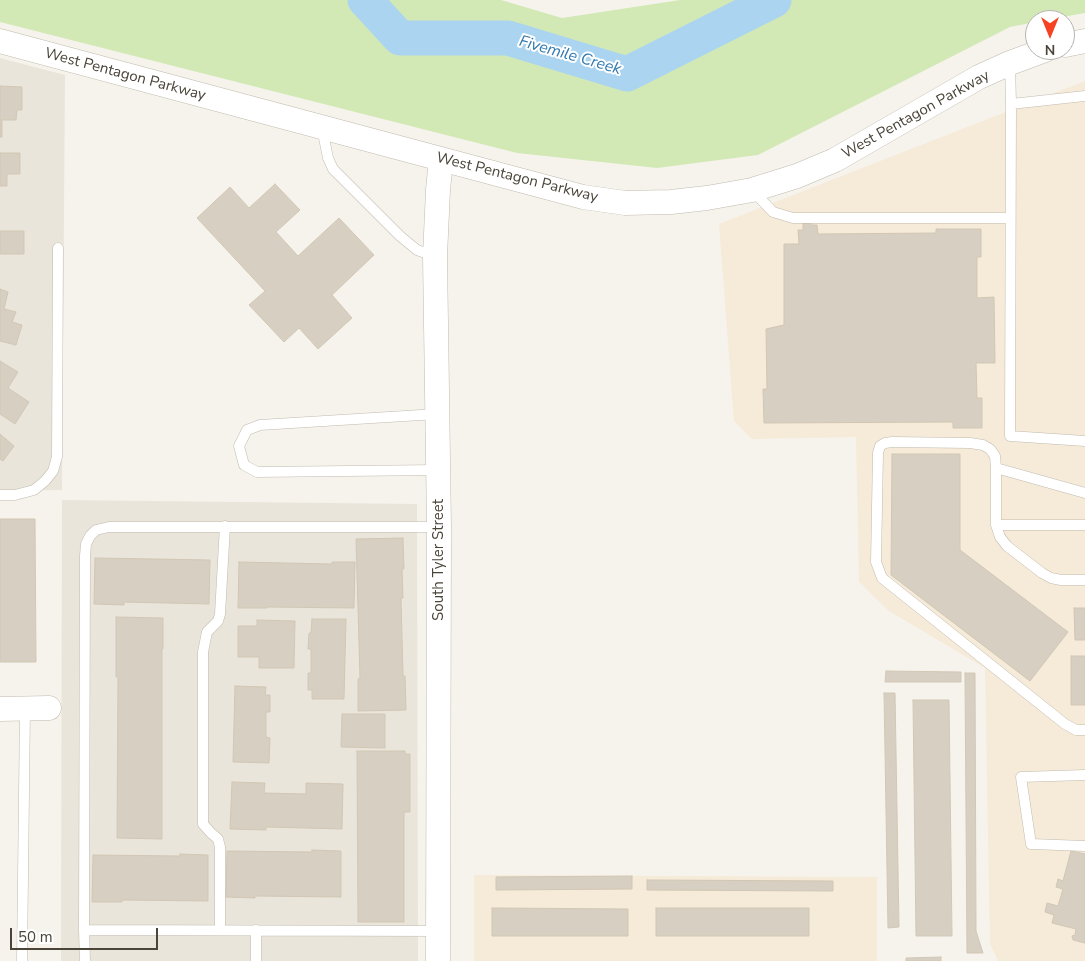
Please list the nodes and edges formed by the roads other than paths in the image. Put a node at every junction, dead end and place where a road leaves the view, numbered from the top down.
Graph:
1 (0, 41) edge
2 (1025, 57) edge
3 (1010, 63) junction
4 (1085, 96) edge
5 (1011, 104) junction
6 (322, 127) junction
7 (441, 159) junction
8 (752, 190) junction
9 (1010, 218) junction
10 (58, 248) dead end
11 (435, 256) junction
12 (437, 414) junction
13 (1085, 441) edge
14 (996, 468) junction
15 (438, 470) junction
16 (1085, 493) edge
17 (0, 495) edge
18 (996, 525) junction
19 (1085, 525) edge
20 (225, 526) junction
21 (439, 527) junction
22 (1085, 580) edge
23 (49, 708) dead end
24 (0, 709) edge
25 (25, 709) junction
26 (1085, 730) edge
27 (1085, 775) edge
28 (1085, 846) edge
29 (84, 930) junction
30 (220, 930) junction
31 (256, 930) junction
32 (438, 931) junction
33 (22, 961) edge
34 (85, 961) edge
35 (256, 961) edge
36 (438, 961) edge

1 - 6 street, West Pentagon Parkway
2 - 3 street, West Pentagon Parkway
3 - 5 lane
3 - 8 street, West Pentagon Parkway
4 - 5 lane
5 - 9 lane
6 - 7 street, West Pentagon Parkway
6 - 11 lane
7 - 8 street, West Pentagon Parkway
7 - 11 street, South Tyler Street
8 - 9 lane
9 - 13 lane
10 - 17 lane
11 - 12 street, South Tyler Street
12 - 15 street, South Tyler Street
12 - 15 lane
14 - 16 lane
14 - 18 lane
14 - 26 lane
15 - 21 street, South Tyler Street
18 - 19 lane
18 - 22 lane
20 - 21 lane
20 - 29 lane
20 - 30 lane
21 - 32 street, South Tyler Street
23 - 25 street
24 - 25 street
25 - 33 lane
27 - 28 lane
29 - 30 lane
29 - 34 lane
30 - 31 lane
31 - 32 lane
31 - 35 lane
32 - 36 street, South Tyler Street

